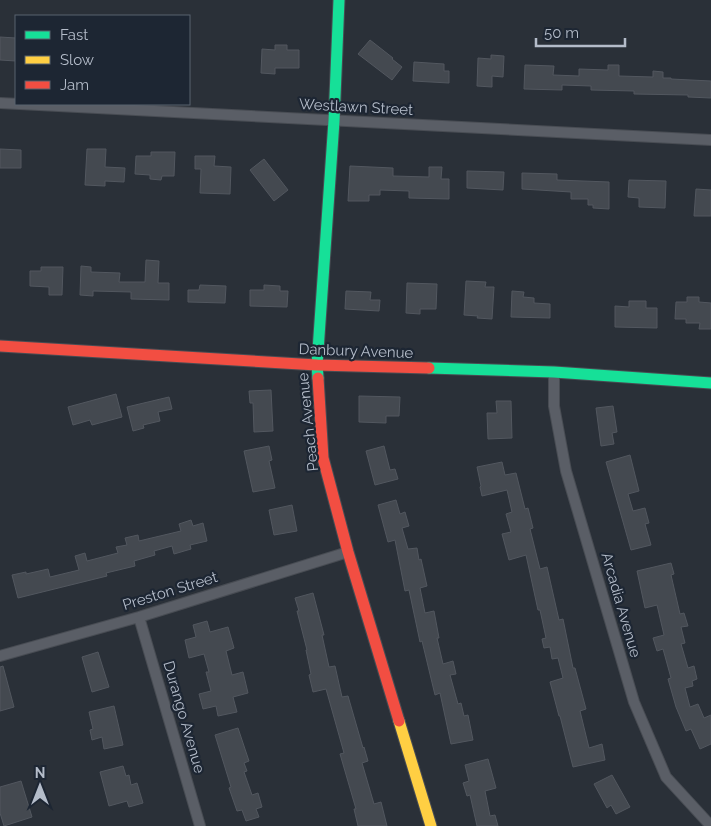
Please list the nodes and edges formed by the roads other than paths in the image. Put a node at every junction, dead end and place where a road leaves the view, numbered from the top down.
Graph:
1 (339, 0) edge
2 (0, 103) edge
3 (15, 104) edge
4 (37, 105) edge
5 (334, 121) junction
6 (711, 140) edge
7 (0, 346) edge
8 (317, 365) junction
9 (554, 372) junction
10 (711, 383) edge
11 (348, 552) junction
12 (139, 617) junction
13 (0, 656) edge
14 (200, 826) edge
15 (431, 826) edge
16 (711, 826) edge

1 - 5 street, Peach Avenue
2 - 3 street, Westlawn Street
4 - 5 street, Westlawn Street
5 - 6 street, Westlawn Street
5 - 8 street, Peach Avenue
7 - 8 street, Danbury Avenue
8 - 9 street, Danbury Avenue
8 - 11 street, Peach Avenue
9 - 10 street, Danbury Avenue
9 - 16 street, Arcadia Avenue
11 - 12 street, Preston Street
11 - 15 street, Peach Avenue
12 - 13 street, Preston Street
12 - 14 street, Durango Avenue

